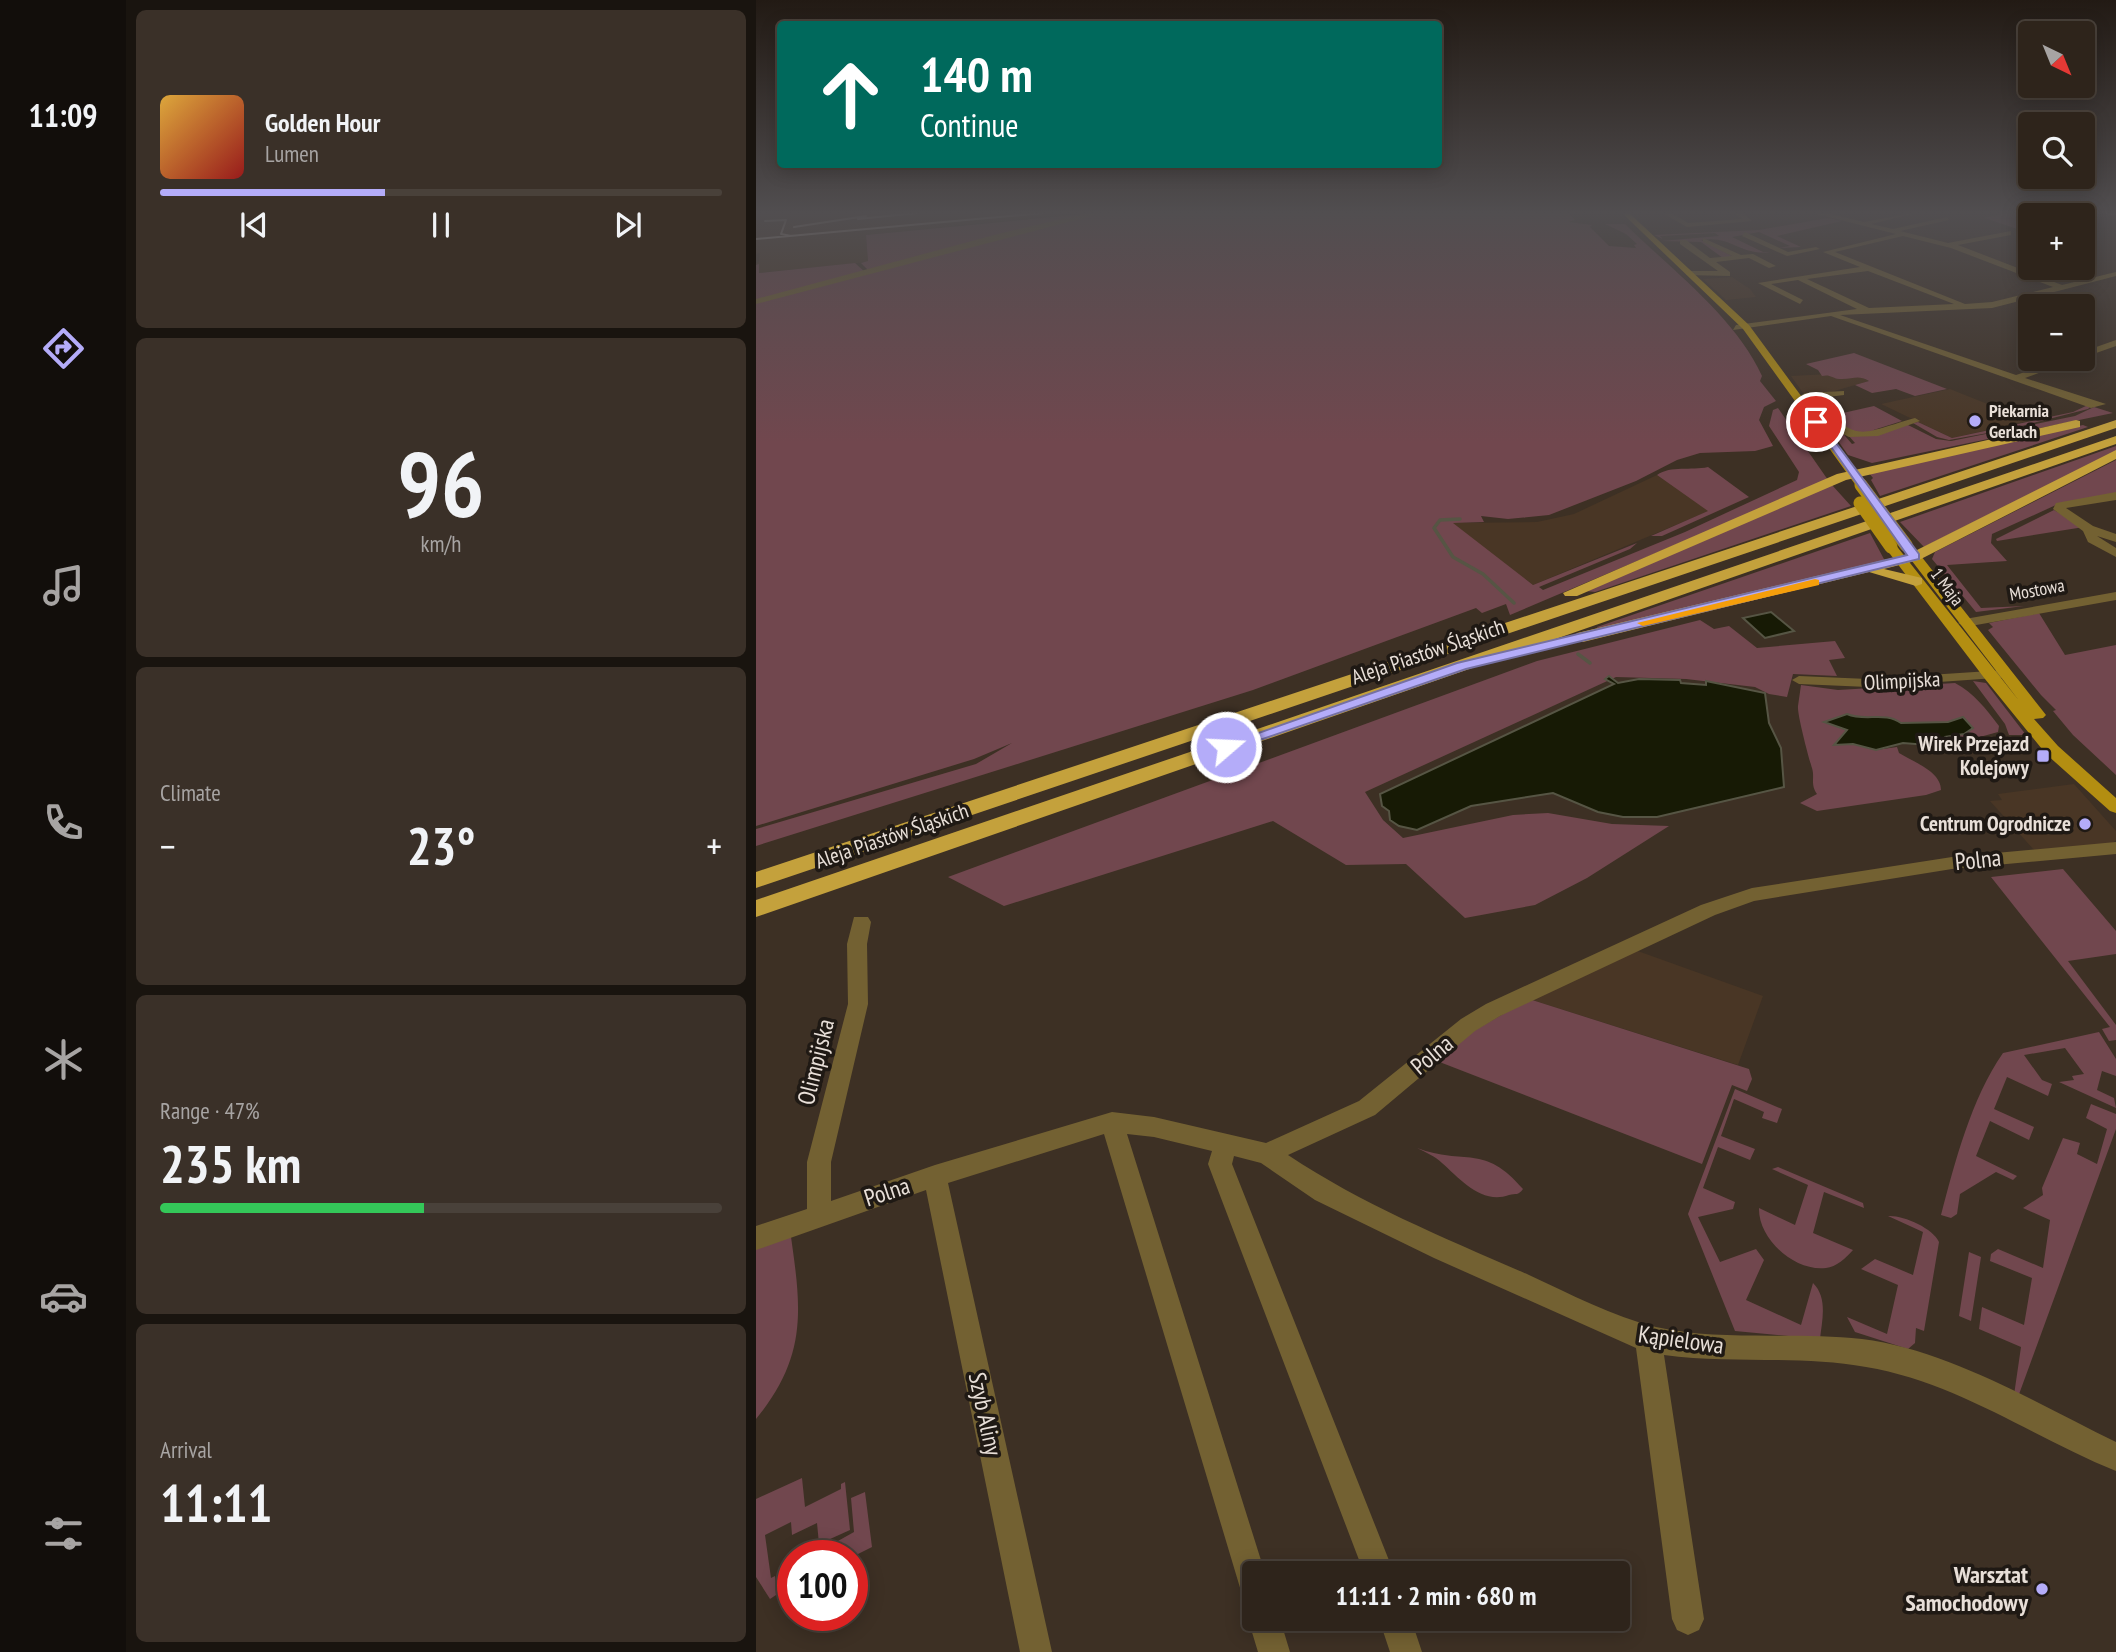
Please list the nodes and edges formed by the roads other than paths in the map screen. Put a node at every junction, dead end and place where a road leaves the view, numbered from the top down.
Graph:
1 (808, 288) edge
2 (1700, 288) edge
3 (1704, 288) edge
4 (1772, 288) edge
5 (1820, 288) edge
6 (1920, 288) edge
7 (2062, 288) edge
8 (756, 302) edge
9 (1800, 302) dead end
10 (1968, 307) junction
11 (1869, 310) junction
12 (1828, 314) junction
13 (1741, 327) junction
14 (2115, 344) edge
15 (2095, 351) edge
16 (2037, 371) edge
17 (2014, 379) junction
18 (1840, 393) dead end
19 (1796, 396) junction
20 (1812, 396) junction
21 (2101, 404) dead end
22 (2116, 415) edge
23 (1915, 421) dead end
24 (2116, 424) edge
25 (2116, 440) edge
26 (2116, 454) edge
27 (1843, 459) junction
28 (1891, 465) junction
29 (1852, 481) junction
30 (2116, 496) edge
31 (2089, 528) junction
32 (2116, 538) edge
33 (2116, 553) edge
34 (1907, 554) junction
35 (1861, 571) junction
36 (1916, 581) junction
37 (2116, 596) edge
38 (1965, 623) junction
39 (1438, 651) junction
40 (1462, 666) junction
41 (1997, 675) junction
42 (1799, 680) dead end
43 (2116, 807) edge
44 (2116, 848) edge
45 (756, 880) edge
46 (756, 909) edge
47 (861, 922) dead end
48 (1112, 1122) junction
49 (1226, 1142) junction
50 (1267, 1154) junction
51 (935, 1176) junction
52 (819, 1214) junction
53 (756, 1238) edge
54 (1648, 1339) junction
55 (2116, 1457) edge
56 (1246, 1561) edge
57 (1374, 1561) edge
58 (1688, 1619) dead end
59 (1268, 1631) edge
60 (1399, 1631) edge
61 (1036, 1652) edge
62 (1274, 1652) edge
63 (1406, 1652) edge

1 - 8 street
2 - 13 main road, 1 Maja
3 - 13 main road, 1 Maja
4 - 9 street
5 - 11 street
6 - 10 street
7 - 10 street
10 - 11 street
11 - 12 street
12 - 13 street
12 - 17 street
13 - 19 main road, 1 Maja
13 - 29 main road, 1 Maja
14 - 15 street
16 - 17 street
17 - 21 street
18 - 20 street
19 - 20 street
19 - 27 main road, 1 Maja
20 - 23 street
22 - 28 highway
24 - 39 highway, Aleja Piastów Śląskich
25 - 40 highway, Aleja Piastów Śląskich
26 - 34 highway
27 - 28 highway
27 - 29 main road, 1 Maja
28 - 29 highway
29 - 34 main road, 1 Maja, bridge
29 - 34 main road, 1 Maja, bridge
29 - 39 highway
30 - 31 street
31 - 32 street
31 - 33 street
34 - 35 highway
34 - 36 main road, 1 Maja
34 - 38 main road, 1 Maja
35 - 36 highway
35 - 40 highway
36 - 41 main road, 1 Maja
37 - 38 street, Mostowa
38 - 41 main road, 1 Maja
39 - 45 highway, Aleja Piastów Śląskich
40 - 46 highway, Aleja Piastów Śląskich
41 - 42 street, Olimpijska
41 - 43 main road, 1 Maja
44 - 50 street, Polna
47 - 52 street, Olimpijska
48 - 49 street, Polna
48 - 51 street, Polna
48 - 56 street
49 - 50 street, Polna
49 - 57 street
50 - 54 street, Kąpielowa
51 - 52 street, Polna
51 - 61 street, Szyb Aliny
52 - 53 street, Polna
54 - 55 street, Kąpielowa
54 - 58 street
59 - 62 street
60 - 63 street

